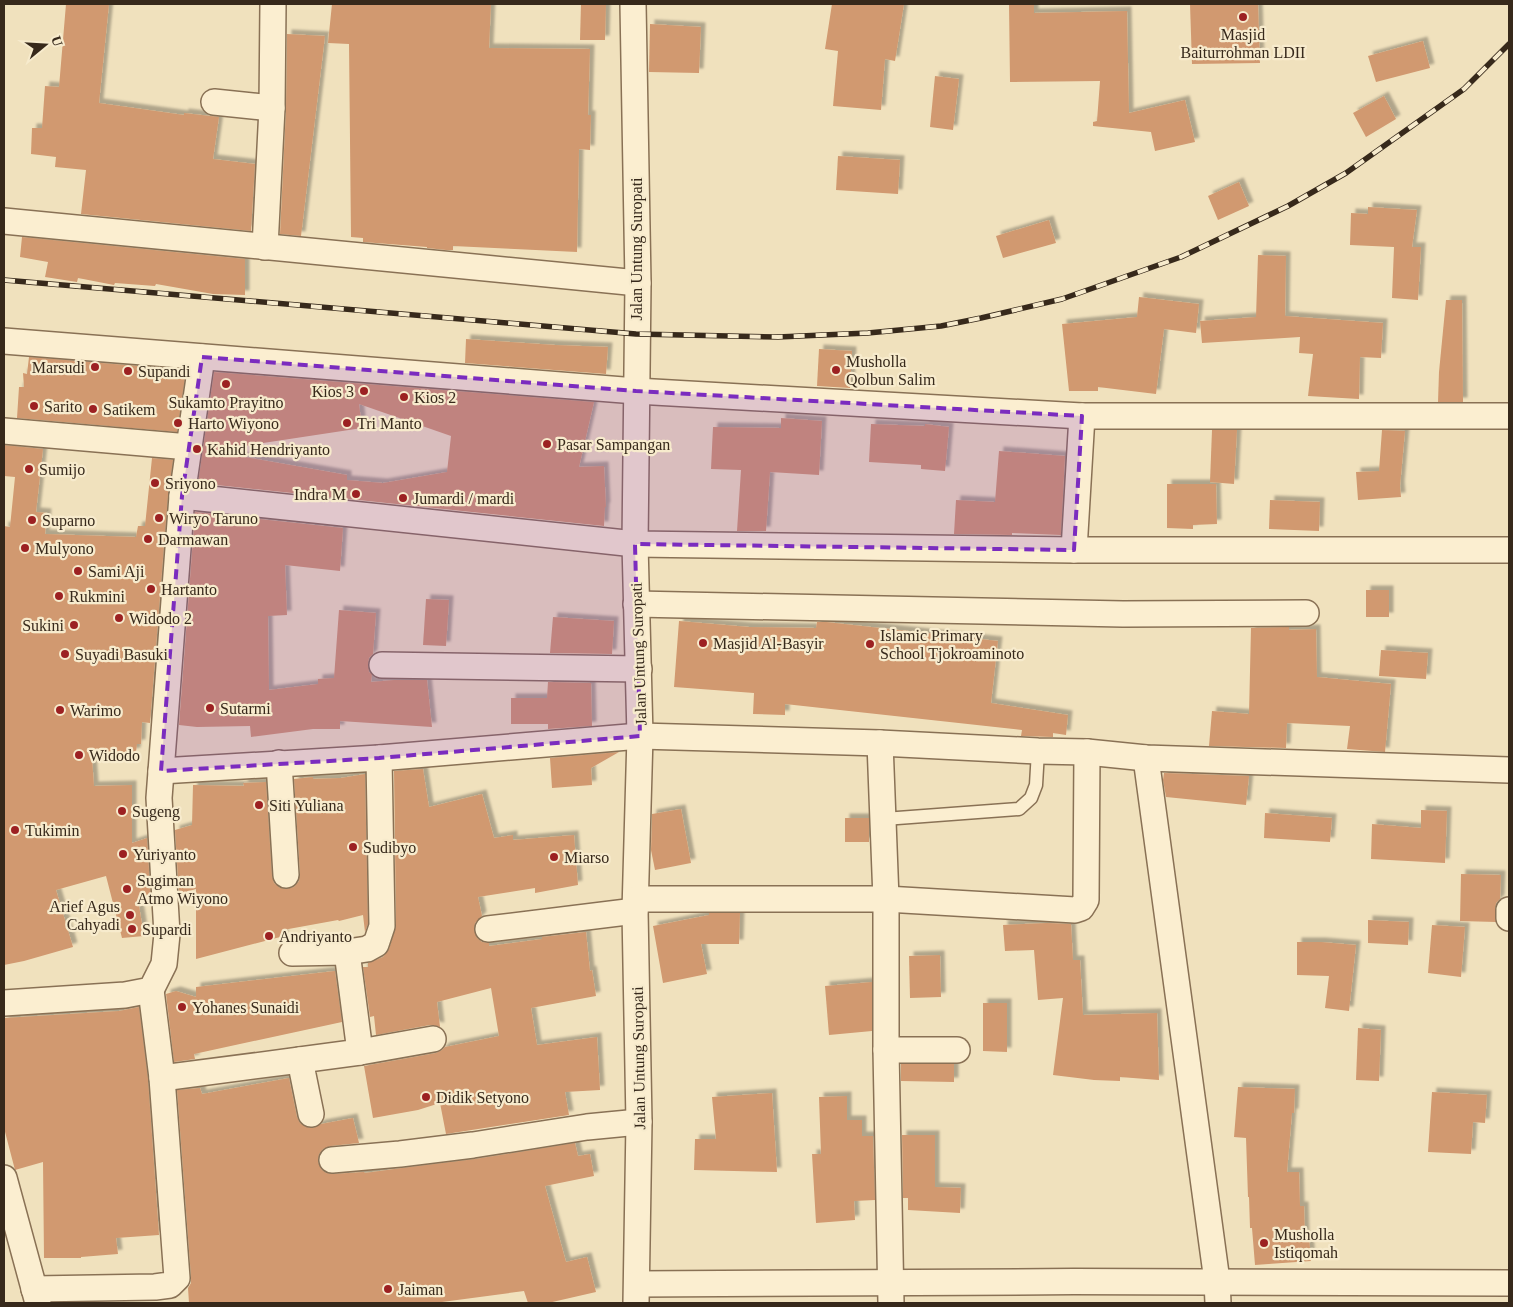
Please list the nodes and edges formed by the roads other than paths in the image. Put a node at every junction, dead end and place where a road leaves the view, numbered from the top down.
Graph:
1 (273, 4) edge
2 (633, 4) edge
3 (214, 102) dead end
4 (272, 108) junction
5 (4, 221) edge
6 (265, 246) junction
7 (638, 284) junction
8 (4, 341) edge
9 (202, 357) junction
10 (636, 391) junction
11 (1082, 416) junction
12 (1509, 416) edge
13 (4, 431) edge
14 (189, 447) junction
15 (182, 496) junction
16 (635, 544) junction
17 (1074, 550) junction
18 (1509, 550) edge
19 (636, 604) junction
20 (1306, 613) dead end
21 (382, 665) dead end
22 (639, 669) junction
23 (640, 736) junction
24 (880, 743) junction
25 (1038, 751) junction
26 (1087, 752) junction
27 (379, 758) junction
28 (1146, 758) junction
29 (279, 763) junction
30 (1509, 770) edge
31 (161, 771) junction
32 (884, 819) junction
33 (286, 875) dead end
34 (886, 899) junction
35 (636, 905) junction
36 (1509, 910) edge
37 (1509, 918) edge
38 (488, 929) dead end
39 (347, 952) junction
40 (292, 953) dead end
41 (151, 990) junction
42 (4, 1003) edge
43 (433, 1039) dead end
44 (886, 1050) junction
45 (957, 1050) dead end
46 (360, 1052) junction
47 (300, 1060) junction
48 (162, 1078) junction
49 (311, 1114) dead end
50 (639, 1122) junction
51 (332, 1160) dead end
52 (4, 1178) edge
53 (1509, 1283) edge
54 (892, 1292) edge
55 (1217, 1292) edge
56 (637, 1294) edge
57 (36, 1296) edge

1 - 4 street
2 - 7 street, Jalan Untung Suropati
3 - 4 street
4 - 6 street
5 - 6 street
6 - 7 street
7 - 10 street, Jalan Untung Suropati
8 - 9 street
9 - 10 street
9 - 14 street
10 - 11 street
10 - 16 street, Jalan Untung Suropati
11 - 12 street
11 - 17 street
13 - 14 street
14 - 15 street
15 - 16 street
15 - 31 street
16 - 17 street
16 - 19 street, Jalan Untung Suropati
17 - 18 street
19 - 20 street
19 - 22 street, Jalan Untung Suropati
21 - 22 street
22 - 23 street, Jalan Untung Suropati
23 - 24 street
23 - 27 street
23 - 35 street, Jalan Untung Suropati
24 - 25 street
24 - 32 street
25 - 26 street
25 - 32 lane
26 - 28 street
26 - 34 street
27 - 29 street
27 - 39 street
28 - 30 street
28 - 55 street
29 - 31 street
29 - 33 street
31 - 41 street
32 - 34 street
34 - 35 street
34 - 44 street
35 - 38 street
35 - 50 street, Jalan Untung Suropati
36 - 37 street
39 - 40 street
39 - 46 street
41 - 42 street
41 - 48 street
43 - 46 street
44 - 45 street
44 - 54 street
46 - 47 street
47 - 48 street
47 - 49 street
48 - 57 street
50 - 51 street
50 - 56 street, Jalan Untung Suropati
52 - 57 street
53 - 55 street
54 - 55 street
54 - 56 street

